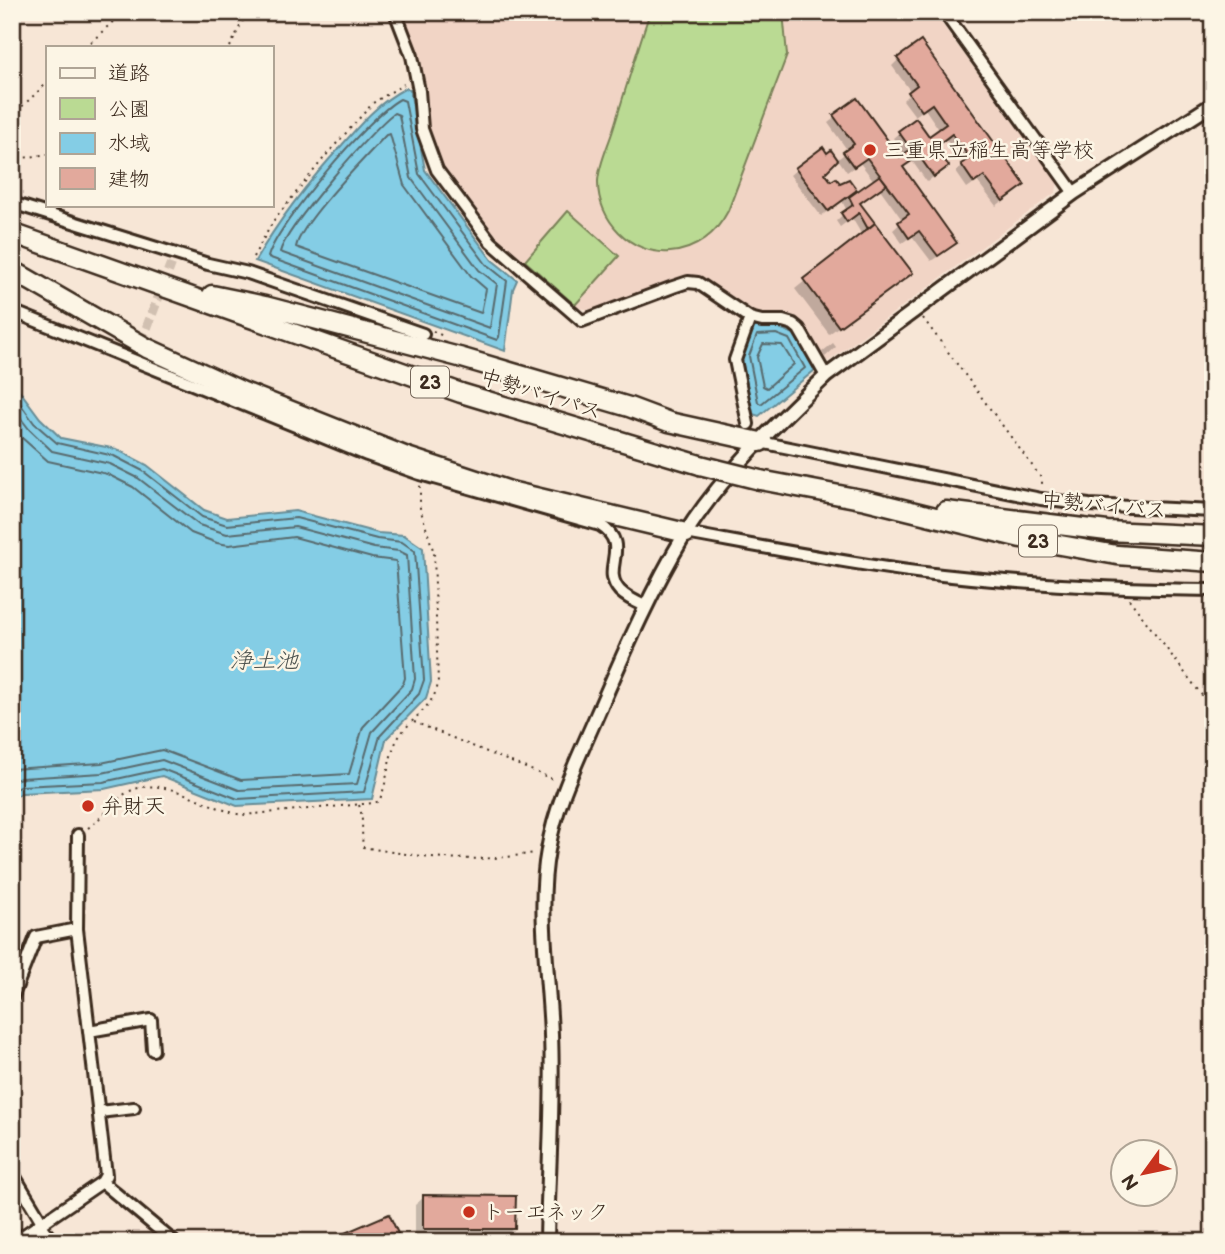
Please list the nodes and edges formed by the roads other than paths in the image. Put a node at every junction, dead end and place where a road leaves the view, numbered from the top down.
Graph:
1 (394, 12) edge
2 (944, 12) edge
3 (1213, 104) edge
4 (1073, 193) junction
5 (12, 204) edge
6 (12, 233) edge
7 (12, 270) edge
8 (164, 286) junction
9 (12, 311) edge
10 (750, 318) junction
11 (423, 334) dead end
12 (826, 376) junction
13 (748, 424) dead end
14 (760, 442) junction
15 (866, 500) junction
16 (1213, 511) edge
17 (686, 533) junction
18 (1213, 536) edge
19 (1213, 562) edge
20 (1213, 590) edge
21 (645, 606) junction
22 (78, 835) road end
23 (78, 929) junction
24 (12, 998) edge
25 (89, 1031) junction
26 (153, 1050) dead end
27 (134, 1108) dead end
28 (99, 1112) junction
29 (12, 1172) edge
30 (102, 1182) junction
31 (41, 1223) junction
32 (14, 1242) edge
33 (53, 1242) edge
34 (174, 1242) edge
35 (547, 1242) edge

1 - 10 street
2 - 4 street
3 - 4 street
4 - 12 street
5 - 11 street
6 - 8 highway, 中勢バイパス / 23
7 - 17 highway
8 - 14 highway
8 - 15 highway, 中勢バイパス / 23, bridge
9 - 21 street
10 - 12 street
10 - 13 street
12 - 14 street
14 - 16 street
14 - 17 street
15 - 18 highway, 中勢バイパス / 23
15 - 19 highway, 中勢バイパス / 23
17 - 20 street
17 - 21 street
21 - 35 street
22 - 23 street
23 - 24 street
23 - 25 street
25 - 26 street
25 - 28 street
27 - 28 street
28 - 30 street
29 - 31 street
30 - 31 street
30 - 34 street
31 - 32 street
31 - 33 street

